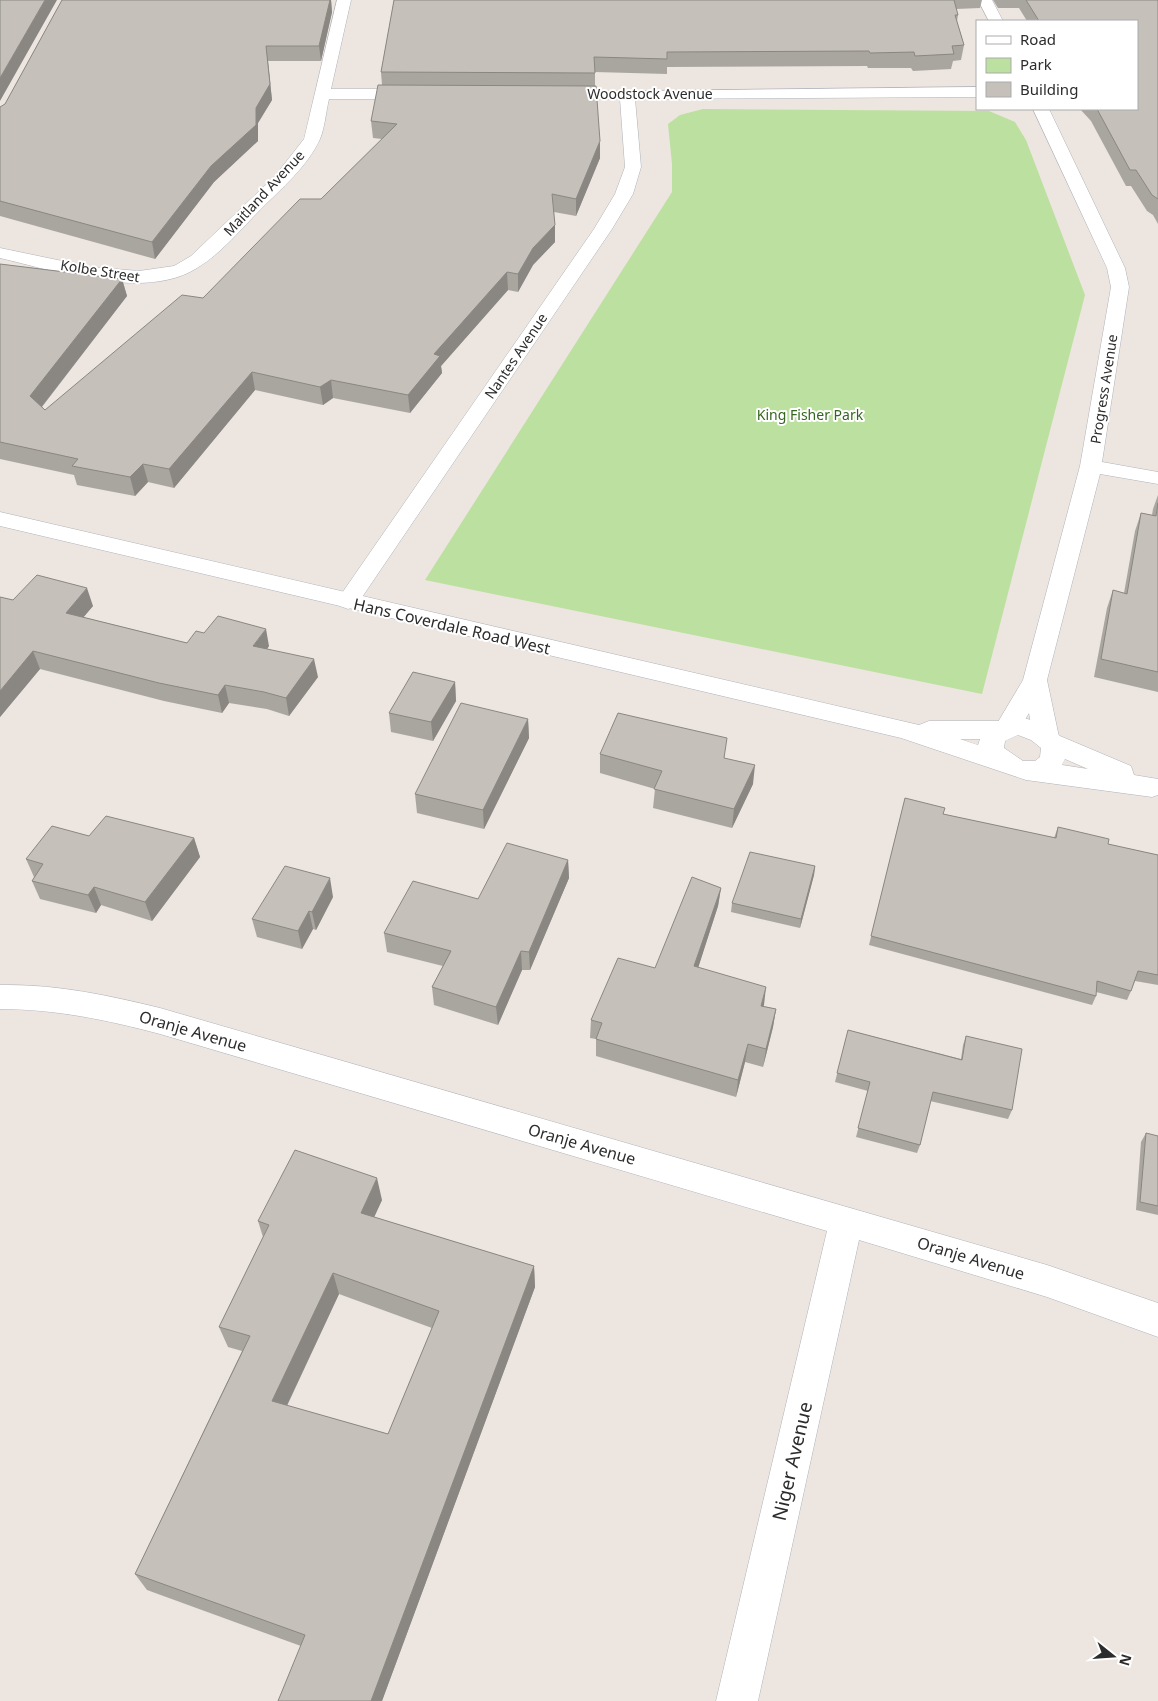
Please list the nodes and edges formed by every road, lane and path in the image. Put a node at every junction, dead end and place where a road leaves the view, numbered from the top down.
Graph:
1 (344, 0) edge
2 (985, 0) edge
3 (995, 20) edge
4 (976, 92) edge
5 (323, 94) junction
6 (429, 94) edge
7 (548, 94) edge
8 (627, 95) junction
9 (1040, 110) edge
10 (0, 253) edge
11 (197, 261) joint
12 (1091, 466) junction
13 (1158, 478) edge
14 (0, 519) edge
15 (348, 601) junction
16 (1035, 680) junction
17 (1003, 729) junction
18 (905, 730) junction
19 (1049, 740) junction
20 (1002, 763) junction
21 (1033, 771) junction
22 (1155, 788) edge
23 (0, 997) edge
24 (846, 1221) junction
25 (1158, 1320) edge
26 (737, 1701) edge

1 - 5 street, Maitland Avenue
2 - 3 street
4 - 8 street, Woodstock Avenue
5 - 6 street
5 - 11 street, Maitland Avenue
7 - 8 street, Woodstock Avenue
8 - 15 street, Nantes Avenue
9 - 12 street, Progress Avenue
10 - 11 street, Kolbe Street
12 - 13 street
12 - 16 street, Progress Avenue
14 - 15 street, Hans Coverdale Road West
15 - 18 street, Hans Coverdale Road West
16 - 17 street, Progress Avenue
16 - 19 street, Progress Avenue
17 - 18 street, Hans Coverdale Road West
17 - 19 street
17 - 20 street
18 - 20 street, Hans Coverdale Road West
19 - 21 street
19 - 22 street
20 - 21 street
21 - 22 street
23 - 24 street, Oranje Avenue
24 - 25 street, Oranje Avenue
24 - 26 street, Niger Avenue

